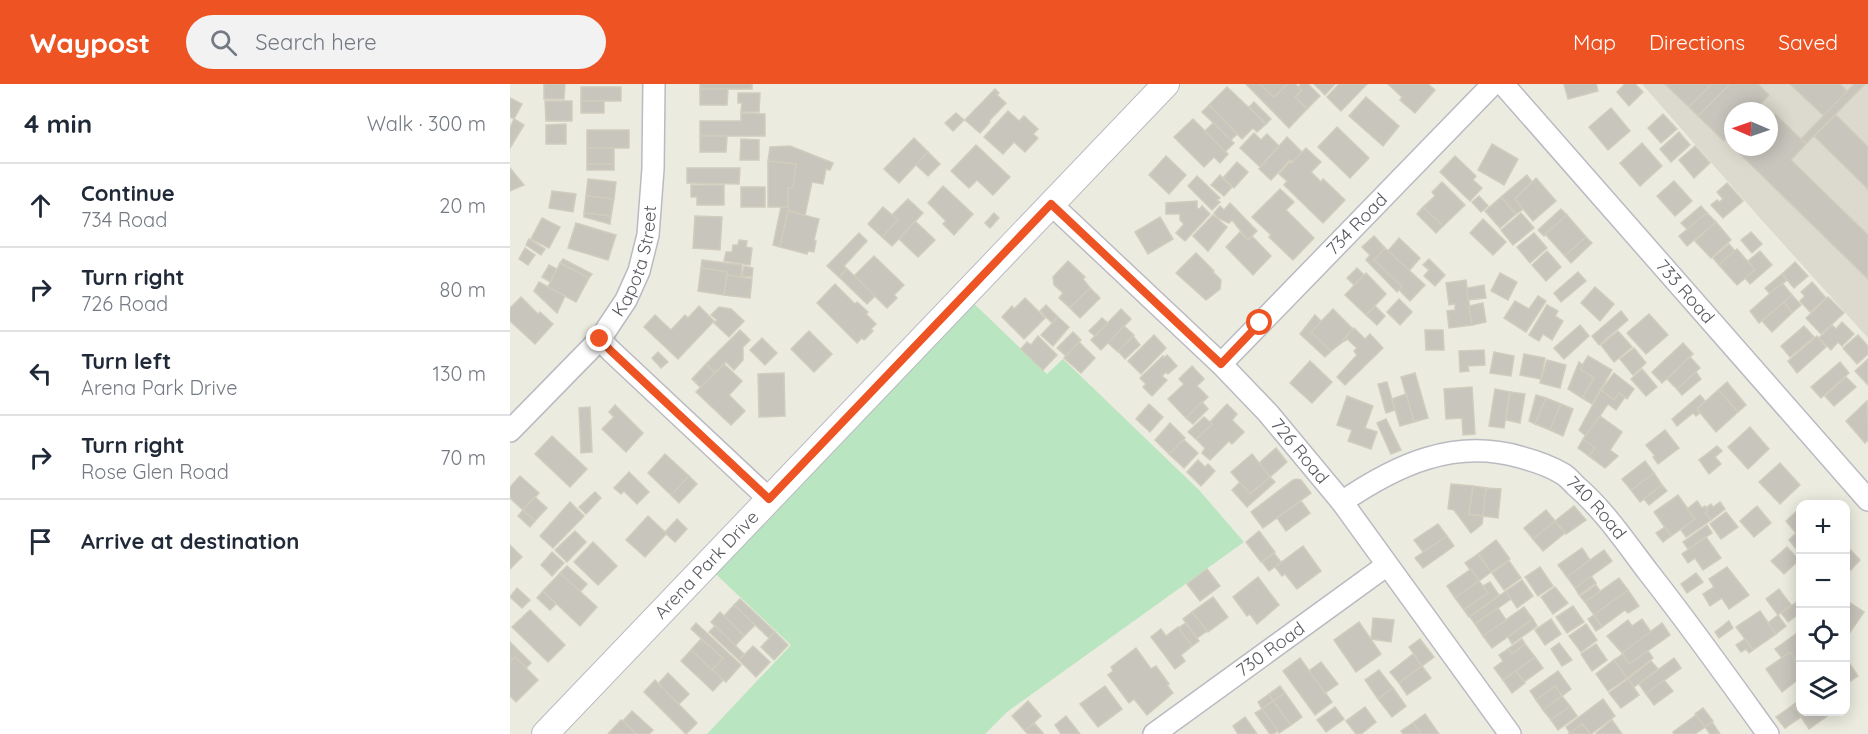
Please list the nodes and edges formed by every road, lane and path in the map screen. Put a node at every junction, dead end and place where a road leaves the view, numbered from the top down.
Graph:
1 (654, 84) edge
2 (1166, 84) edge
3 (1492, 84) edge
4 (1503, 84) edge
5 (1051, 204) junction
6 (600, 339) junction
7 (1221, 364) junction
8 (510, 431) edge
9 (769, 499) junction
10 (1868, 500) edge
11 (1342, 502) junction
12 (1387, 565) junction
13 (1506, 733) edge
14 (545, 734) edge
15 (1154, 734) edge
16 (1768, 734) edge

1 - 6 street, Kapota Street
2 - 5 street, Arena Park Drive
3 - 7 street, 734 Road
4 - 10 street, 733 Road
5 - 7 street, 726 Road
5 - 9 street, Arena Park Drive
6 - 8 street, Kapota Street
6 - 9 street
7 - 11 street, 726 Road
9 - 14 street, Arena Park Drive
11 - 12 street, 726 Road
11 - 16 street, 740 Road
12 - 13 street, 726 Road
12 - 15 street, 730 Road

